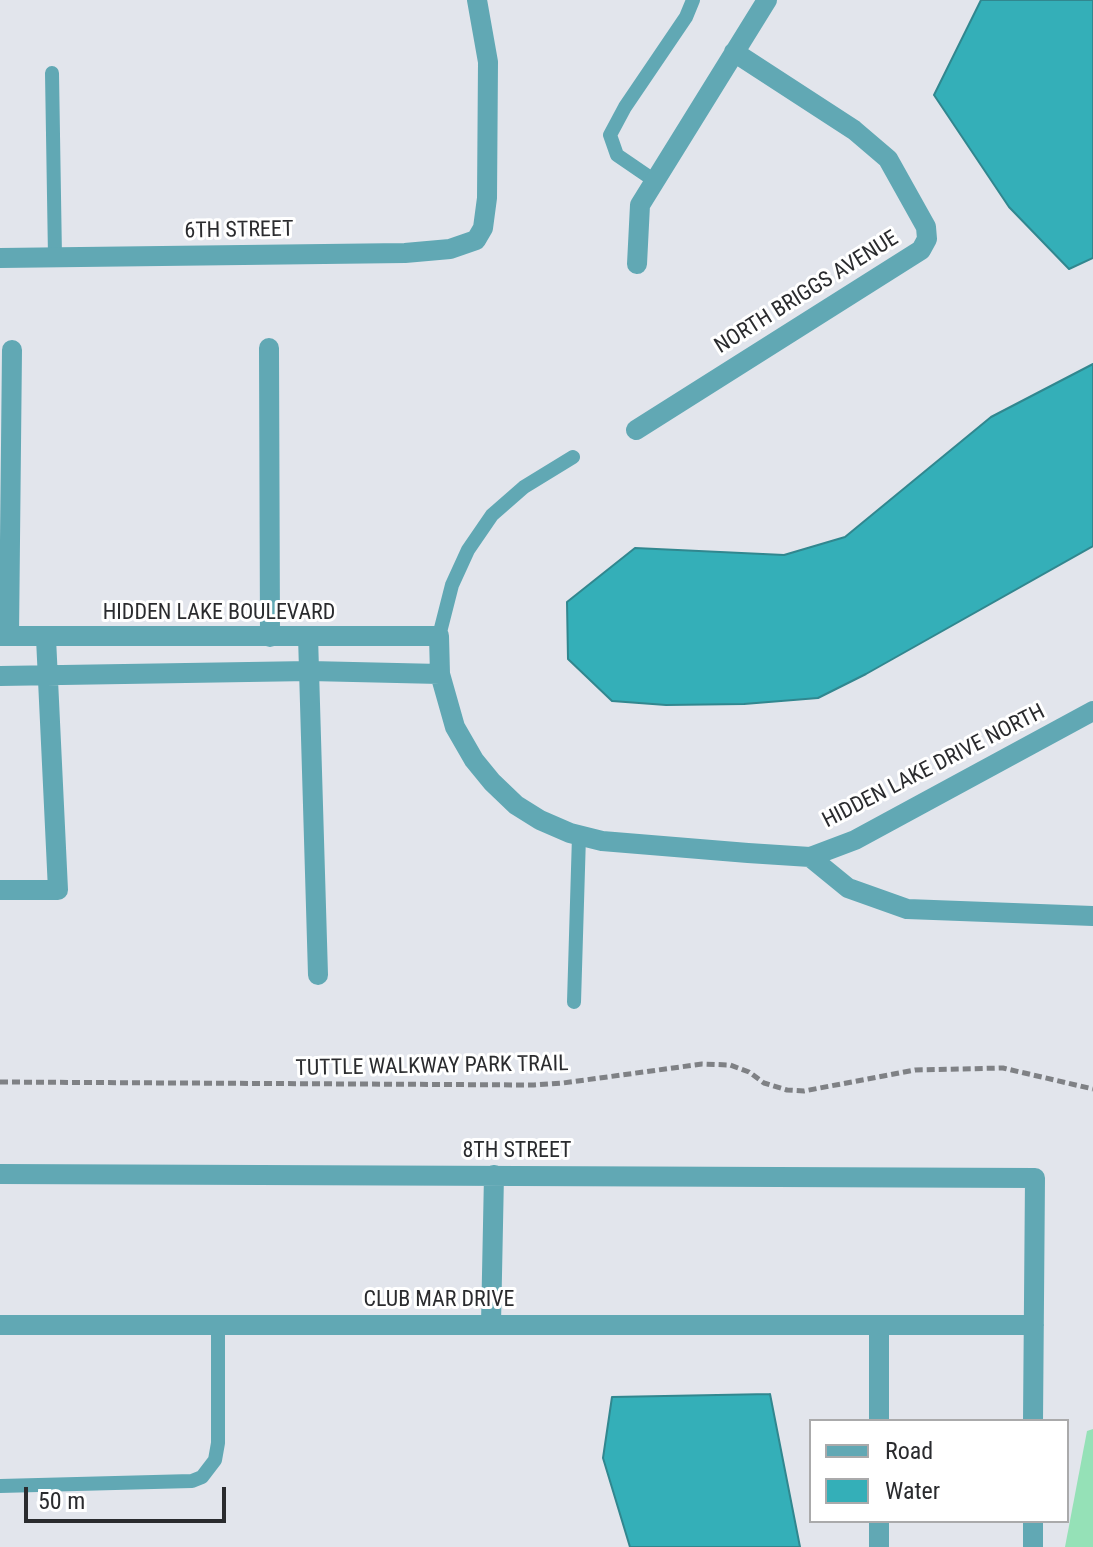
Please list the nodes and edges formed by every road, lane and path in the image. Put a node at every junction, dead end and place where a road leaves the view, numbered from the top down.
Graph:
1 (477, 0) edge
2 (693, 0) edge
3 (767, 0) edge
4 (734, 52) junction
5 (52, 73) dead end
6 (655, 181) junction
7 (55, 257) junction
8 (0, 258) edge
9 (637, 264) dead end
10 (269, 348) dead end
11 (12, 350) dead end
12 (636, 430) dead end
13 (573, 457) dead end
14 (5, 636) edge
15 (308, 636) junction
16 (439, 636) junction
17 (270, 637) junction
18 (46, 638) junction
19 (310, 671) junction
20 (47, 674) junction
21 (440, 674) junction
22 (0, 676) edge
23 (1093, 711) edge
24 (579, 836) junction
25 (810, 857) junction
26 (0, 890) edge
27 (1093, 916) edge
28 (318, 975) dead end
29 (574, 1002) dead end
30 (0, 1082) edge
31 (1093, 1089) edge
32 (0, 1174) edge
33 (494, 1175) junction
34 (218, 1324) junction
35 (491, 1324) junction
36 (0, 1325) edge
37 (879, 1325) junction
38 (1034, 1325) junction
39 (879, 1419) edge
40 (1033, 1419) edge
41 (0, 1486) edge
42 (879, 1523) edge
43 (1033, 1523) edge
44 (879, 1547) edge
45 (1033, 1547) edge

1 - 7 street, 6TH STREET
2 - 6 lane
3 - 4 street
4 - 6 street
4 - 12 street, NORTH BRIGGS AVENUE
5 - 7 lane
6 - 9 street
7 - 8 street, 6TH STREET
10 - 17 street
11 - 14 street
13 - 16 lane
14 - 18 street, HIDDEN LAKE BOULEVARD
15 - 16 street, HIDDEN LAKE BOULEVARD
15 - 17 street, HIDDEN LAKE BOULEVARD
15 - 19 street
16 - 21 street, HIDDEN LAKE DRIVE NORTH
17 - 18 street, HIDDEN LAKE BOULEVARD
18 - 20 street
19 - 20 street
19 - 21 street
19 - 28 street
20 - 22 street
20 - 26 street
21 - 24 street, HIDDEN LAKE DRIVE NORTH
23 - 25 street, HIDDEN LAKE DRIVE NORTH
24 - 25 street, HIDDEN LAKE DRIVE NORTH
24 - 29 lane
25 - 27 street
30 - 31 path, TUTTLE WALKWAY PARK TRAIL
32 - 33 street, 8TH STREET
33 - 35 street
33 - 38 street, 8TH STREET
34 - 35 street, CLUB MAR DRIVE
34 - 36 street, CLUB MAR DRIVE
34 - 41 lane
35 - 37 street, CLUB MAR DRIVE
37 - 38 street, CLUB MAR DRIVE
37 - 39 street
38 - 40 street
42 - 44 street
43 - 45 street

